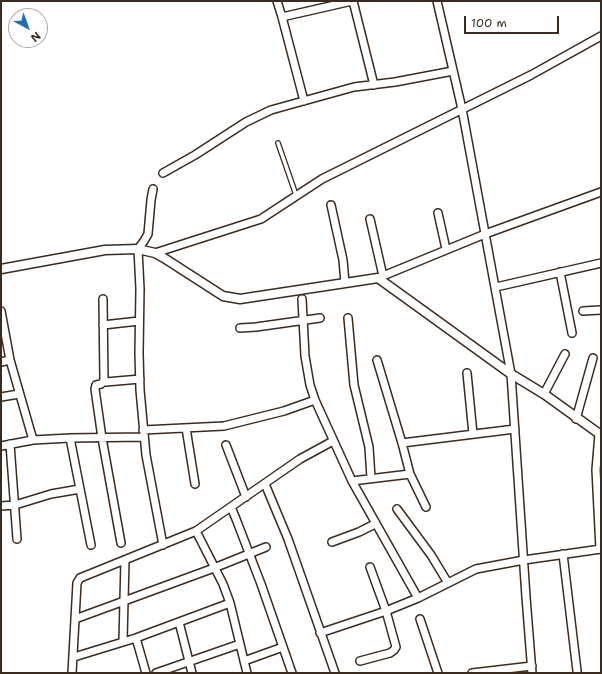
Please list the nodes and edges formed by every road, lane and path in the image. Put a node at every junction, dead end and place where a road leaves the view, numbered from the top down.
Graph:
1 (277, 1) edge
2 (352, 1) edge
3 (437, 1) edge
4 (282, 17) junction
5 (601, 36) edge
6 (453, 71) junction
7 (374, 85) junction
8 (304, 101) junction
9 (462, 109) junction
10 (278, 143) dead end
11 (163, 173) dead end
12 (153, 189) dead end
13 (601, 192) edge
14 (296, 196) junction
15 (331, 205) dead end
16 (438, 213) dead end
17 (370, 219) dead end
18 (485, 234) junction
19 (138, 249) junction
20 (446, 249) junction
21 (155, 253) junction
22 (601, 264) edge
23 (1, 269) edge
24 (560, 272) junction
25 (381, 277) junction
26 (346, 283) junction
27 (496, 287) junction
28 (103, 299) dead end
29 (302, 299) dead end
30 (601, 310) edge
31 (1, 311) edge
32 (583, 311) dead end
33 (320, 318) dead end
34 (348, 318) dead end
35 (303, 320) junction
36 (139, 321) junction
37 (103, 325) junction
38 (240, 328) dead end
39 (572, 333) dead end
40 (565, 354) dead end
41 (593, 358) dead end
42 (10, 360) junction
43 (377, 360) dead end
44 (1, 362) edge
45 (467, 373) dead end
46 (511, 374) junction
47 (140, 379) junction
48 (104, 381) junction
49 (19, 394) junction
50 (544, 394) junction
51 (1, 397) edge
52 (315, 400) junction
53 (576, 419) junction
54 (186, 428) junction
55 (515, 429) junction
56 (143, 433) junction
57 (473, 434) junction
58 (600, 435) edge
59 (70, 438) junction
60 (102, 438) junction
61 (32, 440) junction
62 (333, 441) junction
63 (402, 443) junction
64 (10, 444) junction
65 (226, 445) dead end
66 (1, 446) edge
67 (410, 474) junction
68 (371, 478) junction
69 (352, 481) junction
70 (195, 484) dead end
71 (265, 484) junction
72 (80, 489) junction
73 (246, 497) junction
74 (15, 504) junction
75 (1, 506) edge
76 (231, 507) junction
77 (426, 507) dead end
78 (397, 509) dead end
79 (375, 524) junction
80 (196, 531) junction
81 (17, 539) dead end
82 (332, 542) dead end
83 (121, 543) dead end
84 (91, 545) dead end
85 (163, 546) junction
86 (266, 547) dead end
87 (600, 549) edge
88 (249, 553) junction
89 (563, 554) junction
90 (125, 560) junction
91 (524, 560) junction
92 (370, 567) dead end
93 (214, 568) junction
94 (448, 583) junction
95 (418, 598) junction
96 (124, 601) junction
97 (230, 603) junction
98 (386, 610) junction
99 (76, 619) junction
100 (420, 619) dead end
101 (179, 622) junction
102 (320, 633) junction
103 (136, 638) junction
104 (123, 641) junction
105 (240, 644) junction
106 (283, 647) junction
107 (74, 656) junction
108 (244, 661) junction
109 (360, 661) dead end
110 (189, 662) junction
111 (532, 670) edge
112 (577, 671) dead end
113 (72, 673) edge
114 (146, 673) edge
115 (156, 673) edge
116 (192, 673) edge
117 (247, 673) edge
118 (292, 673) edge
119 (335, 673) edge
120 (438, 673) edge
121 (472, 673) edge

1 - 4 street
2 - 4 street
2 - 7 street
3 - 6 street
4 - 8 street
5 - 9 street
6 - 7 street
6 - 9 street
7 - 8 street
8 - 11 street
9 - 14 street
9 - 18 street
10 - 14 lane
12 - 19 street
13 - 18 street
14 - 21 street
15 - 26 street
16 - 20 street
17 - 25 street
18 - 20 street
18 - 27 street
19 - 21 street
19 - 23 street
19 - 36 street
20 - 25 street
21 - 26 street
22 - 24 street
24 - 27 street
24 - 39 street
25 - 26 street
25 - 46 street
27 - 46 street
28 - 37 street
29 - 35 street
30 - 32 street
31 - 42 street
33 - 35 street
34 - 68 street
35 - 38 street
35 - 52 street
36 - 37 street
36 - 47 street
37 - 48 street
40 - 50 street
41 - 53 street
42 - 44 street
42 - 49 street
43 - 63 street
45 - 57 street
46 - 50 street
46 - 55 street
47 - 48 street
47 - 56 street
48 - 60 street
49 - 51 street
49 - 61 street
50 - 53 street
52 - 54 street
52 - 62 street
53 - 58 street
54 - 56 street
54 - 70 street
55 - 57 street
55 - 91 street
56 - 60 street
56 - 85 street
57 - 63 street
58 - 87 street
59 - 60 street
59 - 61 street
59 - 72 street
60 - 83 street
61 - 64 street
62 - 69 street
62 - 71 street
63 - 67 street
64 - 66 street
64 - 74 street
65 - 73 street
67 - 68 street
67 - 77 street
68 - 69 street
69 - 79 street
71 - 73 street
71 - 102 street
72 - 74 street
72 - 84 street
73 - 76 street
74 - 75 street
74 - 81 street
76 - 80 street
76 - 88 street
78 - 94 street
79 - 82 street
79 - 95 street
80 - 85 street
80 - 93 street
85 - 90 street
86 - 88 street
87 - 89 street
88 - 93 street
88 - 106 street
89 - 91 street
89 - 112 street
90 - 96 street
90 - 99 street
91 - 94 street
91 - 111 street
92 - 98 street
93 - 96 street
93 - 97 street
94 - 95 street
95 - 98 street
96 - 99 street
96 - 104 street
97 - 101 street
97 - 105 street
98 - 102 street
98 - 109 street
99 - 107 street
100 - 120 street
101 - 103 street
101 - 110 street
102 - 119 street
103 - 104 street
103 - 114 street
104 - 107 street
105 - 108 street
105 - 110 street
106 - 108 street
106 - 118 street
107 - 113 street
108 - 117 street
110 - 115 street
110 - 116 street
111 - 121 street

